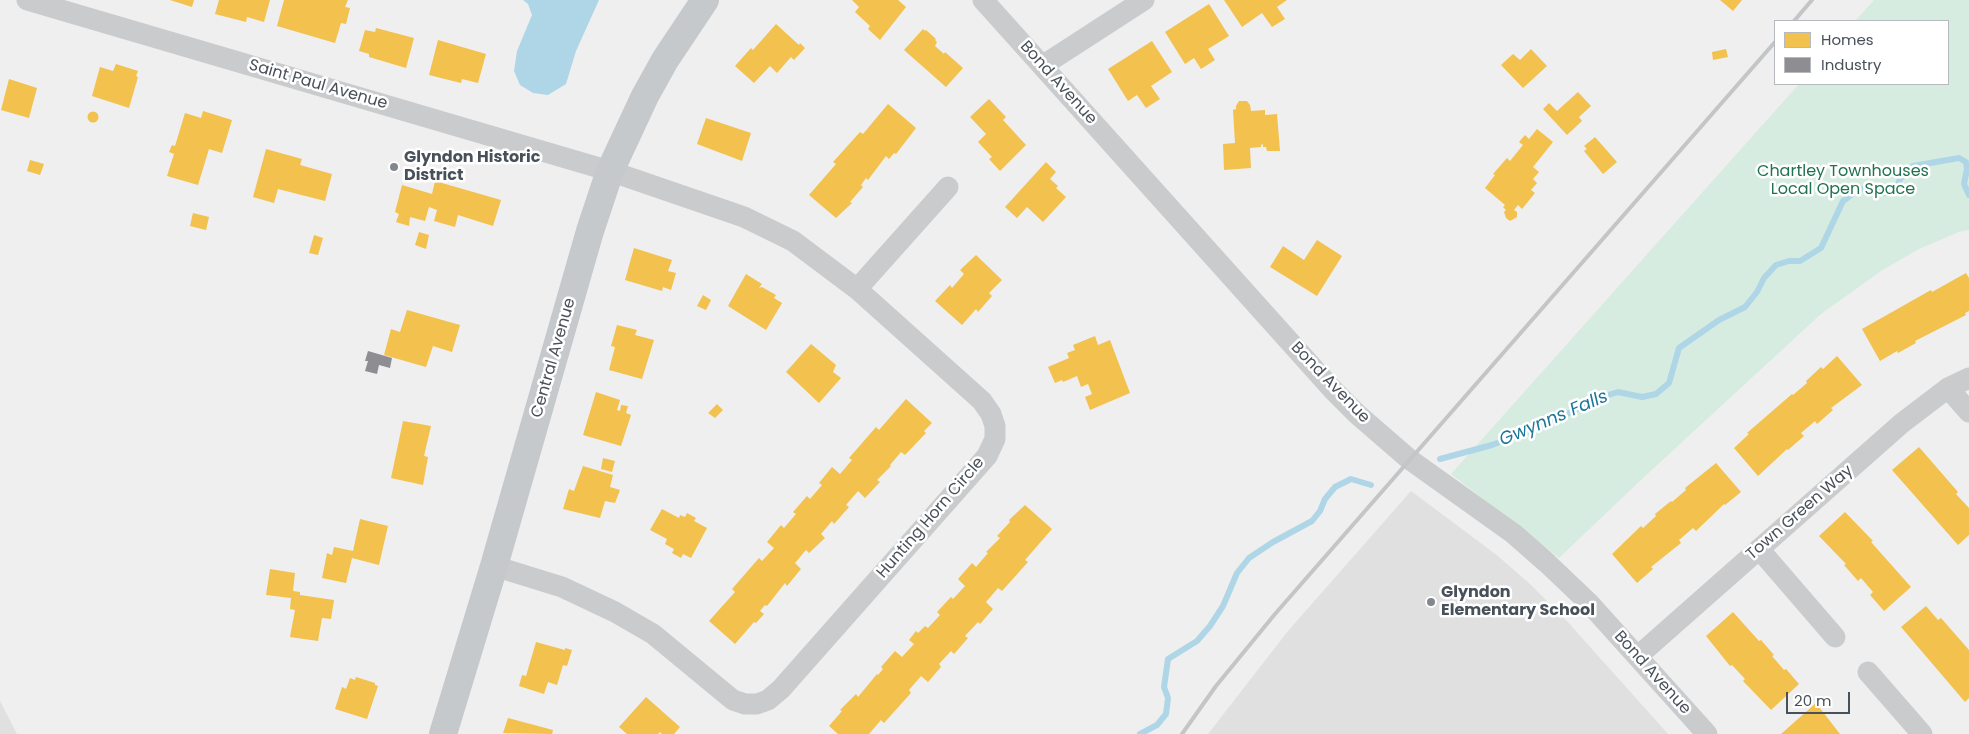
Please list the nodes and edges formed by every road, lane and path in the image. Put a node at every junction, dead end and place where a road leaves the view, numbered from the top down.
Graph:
1 (27, 0) edge
2 (705, 0) edge
3 (983, 0) edge
4 (1144, 0) edge
5 (1042, 66) junction
6 (610, 171) junction
7 (948, 188) dead end
8 (857, 289) junction
9 (1969, 378) edge
10 (1948, 388) junction
11 (1969, 412) edge
12 (1759, 549) junction
13 (494, 566) junction
14 (1835, 636) dead end
15 (1638, 656) junction
16 (1868, 672) dead end
17 (443, 734) edge
18 (1707, 734) edge
19 (1922, 734) edge

1 - 6 street, Saint Paul Avenue
2 - 6 main road, Central Avenue
3 - 5 street, Bond Avenue
4 - 5 street
5 - 15 street, Bond Avenue
6 - 8 street, Hunting Horn Circle
6 - 13 main road, Central Avenue
7 - 8 street
8 - 13 street, Hunting Horn Circle
9 - 10 street, Town Green Way
10 - 11 street
10 - 12 street, Town Green Way
12 - 14 street
12 - 15 street, Town Green Way
13 - 17 main road, Central Avenue
15 - 18 street, Bond Avenue
16 - 19 street

